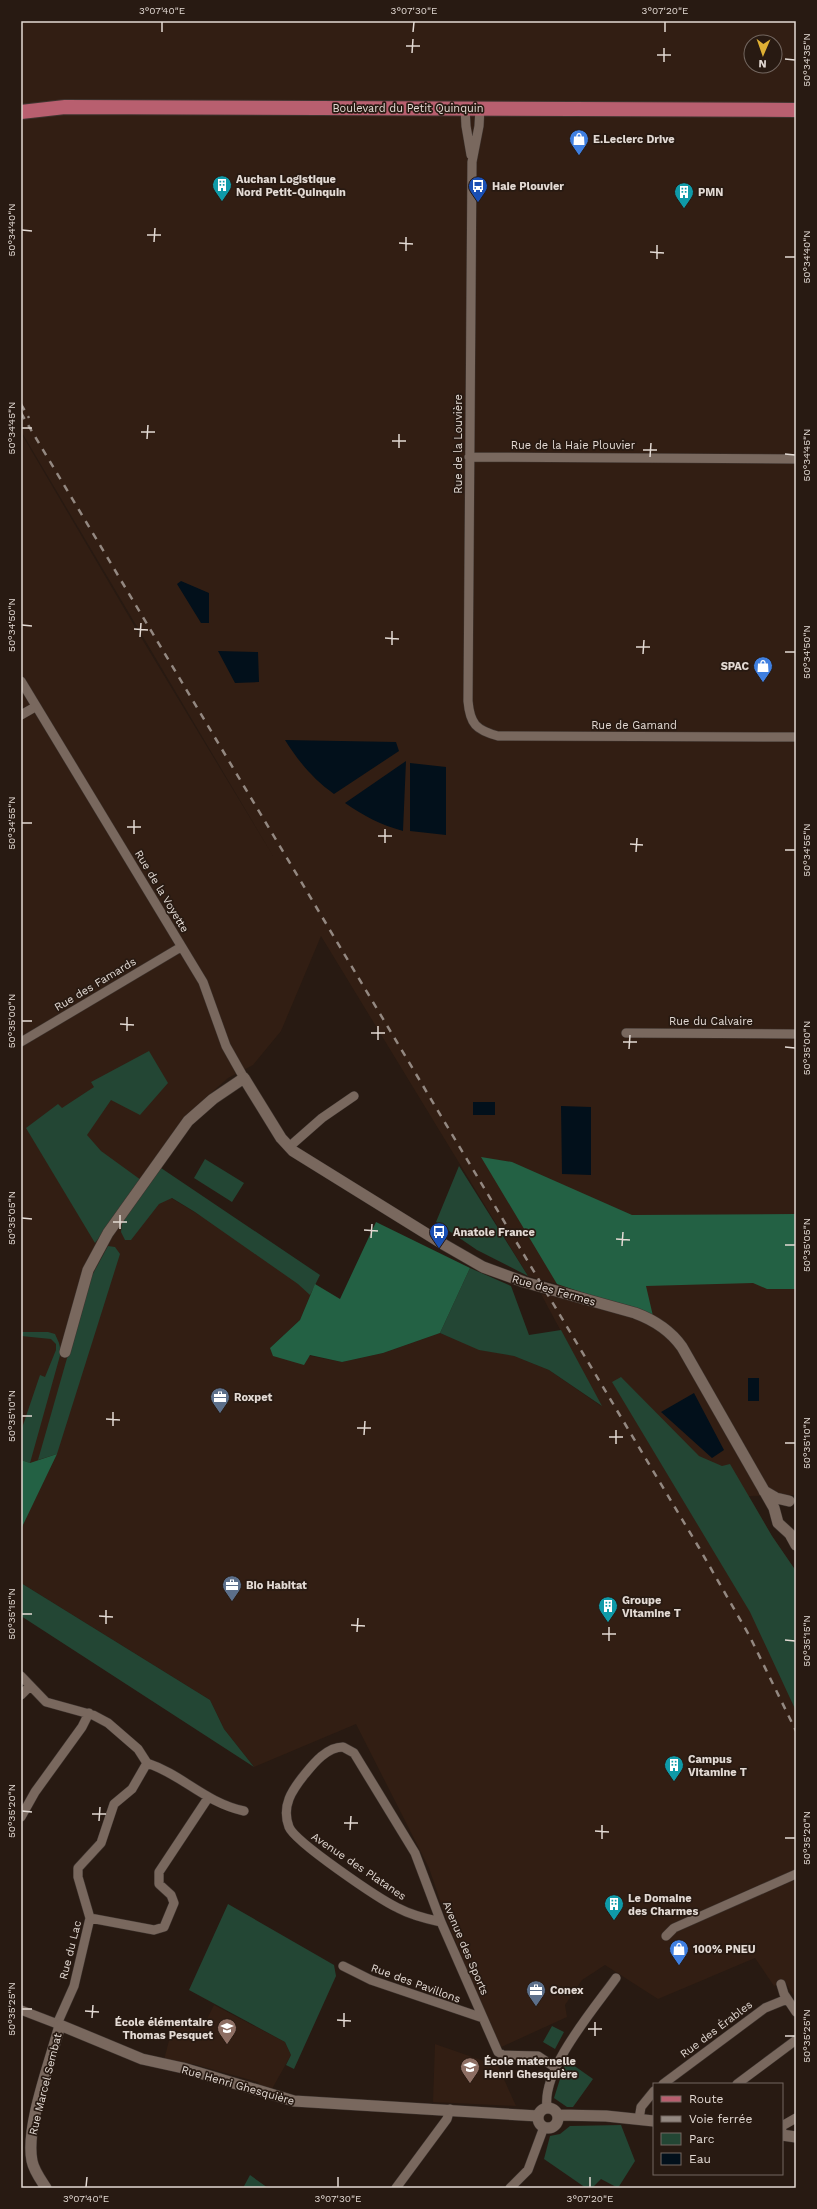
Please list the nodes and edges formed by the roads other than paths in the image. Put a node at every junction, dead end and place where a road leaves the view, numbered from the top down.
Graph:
1 (796, 110) edge
2 (21, 112) edge
3 (465, 113) junction
4 (480, 113) junction
5 (21, 118) edge
6 (796, 119) edge
7 (472, 162) junction
8 (469, 457) junction
9 (796, 459) edge
10 (21, 682) edge
11 (36, 707) junction
12 (21, 715) edge
13 (475, 725) joint
14 (796, 737) edge
15 (181, 947) junction
16 (626, 1033) dead end
17 (796, 1034) edge
18 (21, 1042) edge
19 (244, 1078) junction
20 (354, 1096) dead end
21 (288, 1147) junction
22 (65, 1352) dead end
23 (760, 1486) junction
24 (792, 1501) edge
25 (776, 1516) junction
26 (784, 1528) junction
27 (796, 1529) edge
28 (796, 1545) edge
29 (21, 1676) edge
30 (30, 1686) junction
31 (21, 1695) edge
32 (89, 1713) junction
33 (148, 1763) junction
34 (208, 1798) junction
35 (244, 1811) dead end
36 (21, 1817) edge
37 (291, 1831) joint
38 (796, 1874) edge
39 (90, 1918) junction
40 (441, 1922) junction
41 (666, 1936) dead end
42 (343, 1966) dead end
43 (616, 1978) dead end
44 (781, 1984) dead end
45 (787, 1999) junction
46 (21, 2010) edge
47 (796, 2012) edge
48 (483, 2018) junction
49 (59, 2025) junction
50 (796, 2040) edge
51 (556, 2068) junction
52 (664, 2083) edge
53 (738, 2083) edge
54 (653, 2092) edge
55 (547, 2107) junction
56 (450, 2109) junction
57 (558, 2115) junction
58 (538, 2116) junction
59 (796, 2118) edge
60 (639, 2119) junction
61 (653, 2121) edge
62 (783, 2125) edge
63 (544, 2127) junction
64 (783, 2135) edge
65 (796, 2137) edge
66 (46, 2188) edge
67 (396, 2188) edge
68 (510, 2188) edge

1 - 4 main road, Boulevard du Petit Quinquin
2 - 3 main road, Boulevard du Petit Quinquin
3 - 4 main road, Boulevard du Petit Quinquin
3 - 5 main road, Boulevard du Petit Quinquin
3 - 7 street, Rue de la Louvière
4 - 6 main road, Boulevard du Petit Quinquin
4 - 7 street, Rue de la Louvière
7 - 8 street, Rue de la Louvière
8 - 9 street, Rue de la Haie Plouvier
8 - 13 street, Rue de la Louvière
10 - 11 street, Rue de la Voyette
11 - 12 street
11 - 15 street, Rue de la Voyette
13 - 14 street, Rue de Gamand
15 - 18 street, Rue des Famards
15 - 19 street, Rue de la Voyette
16 - 17 street, Rue du Calvaire
19 - 21 street, Rue des Fermes
19 - 22 street
20 - 21 street
21 - 23 street, Rue des Fermes
23 - 24 street, Rue des Fermes
23 - 25 street, Rue des Fermes
24 - 25 street
25 - 26 street, Rue des Fermes
26 - 27 street
26 - 28 street, Rue des Fermes
29 - 30 street
30 - 31 street
30 - 32 street
32 - 33 street
32 - 36 street
33 - 34 street
33 - 39 street, Rue du Lac
34 - 35 street
34 - 39 street
37 - 40 street, Avenue des Platanes
37 - 40 street, Avenue des Sports
38 - 41 street
39 - 49 street, Rue du Lac
40 - 48 street, Avenue des Sports
42 - 48 street, Rue des Pavillons
43 - 51 street
44 - 45 street
45 - 47 street
45 - 52 street, Rue des Érables
46 - 49 street, Rue Henri Ghesquière
48 - 51 street, Avenue des Sports
49 - 56 street, Rue Henri Ghesquière
49 - 66 street, Rue Marcel Sembat
50 - 53 street
51 - 55 street
54 - 60 street
55 - 57 street
55 - 58 street
56 - 58 street, Rue Henri Ghesquière
56 - 67 street
57 - 60 street
57 - 63 street
58 - 63 street
59 - 62 street
60 - 61 street
63 - 68 street
64 - 65 street

